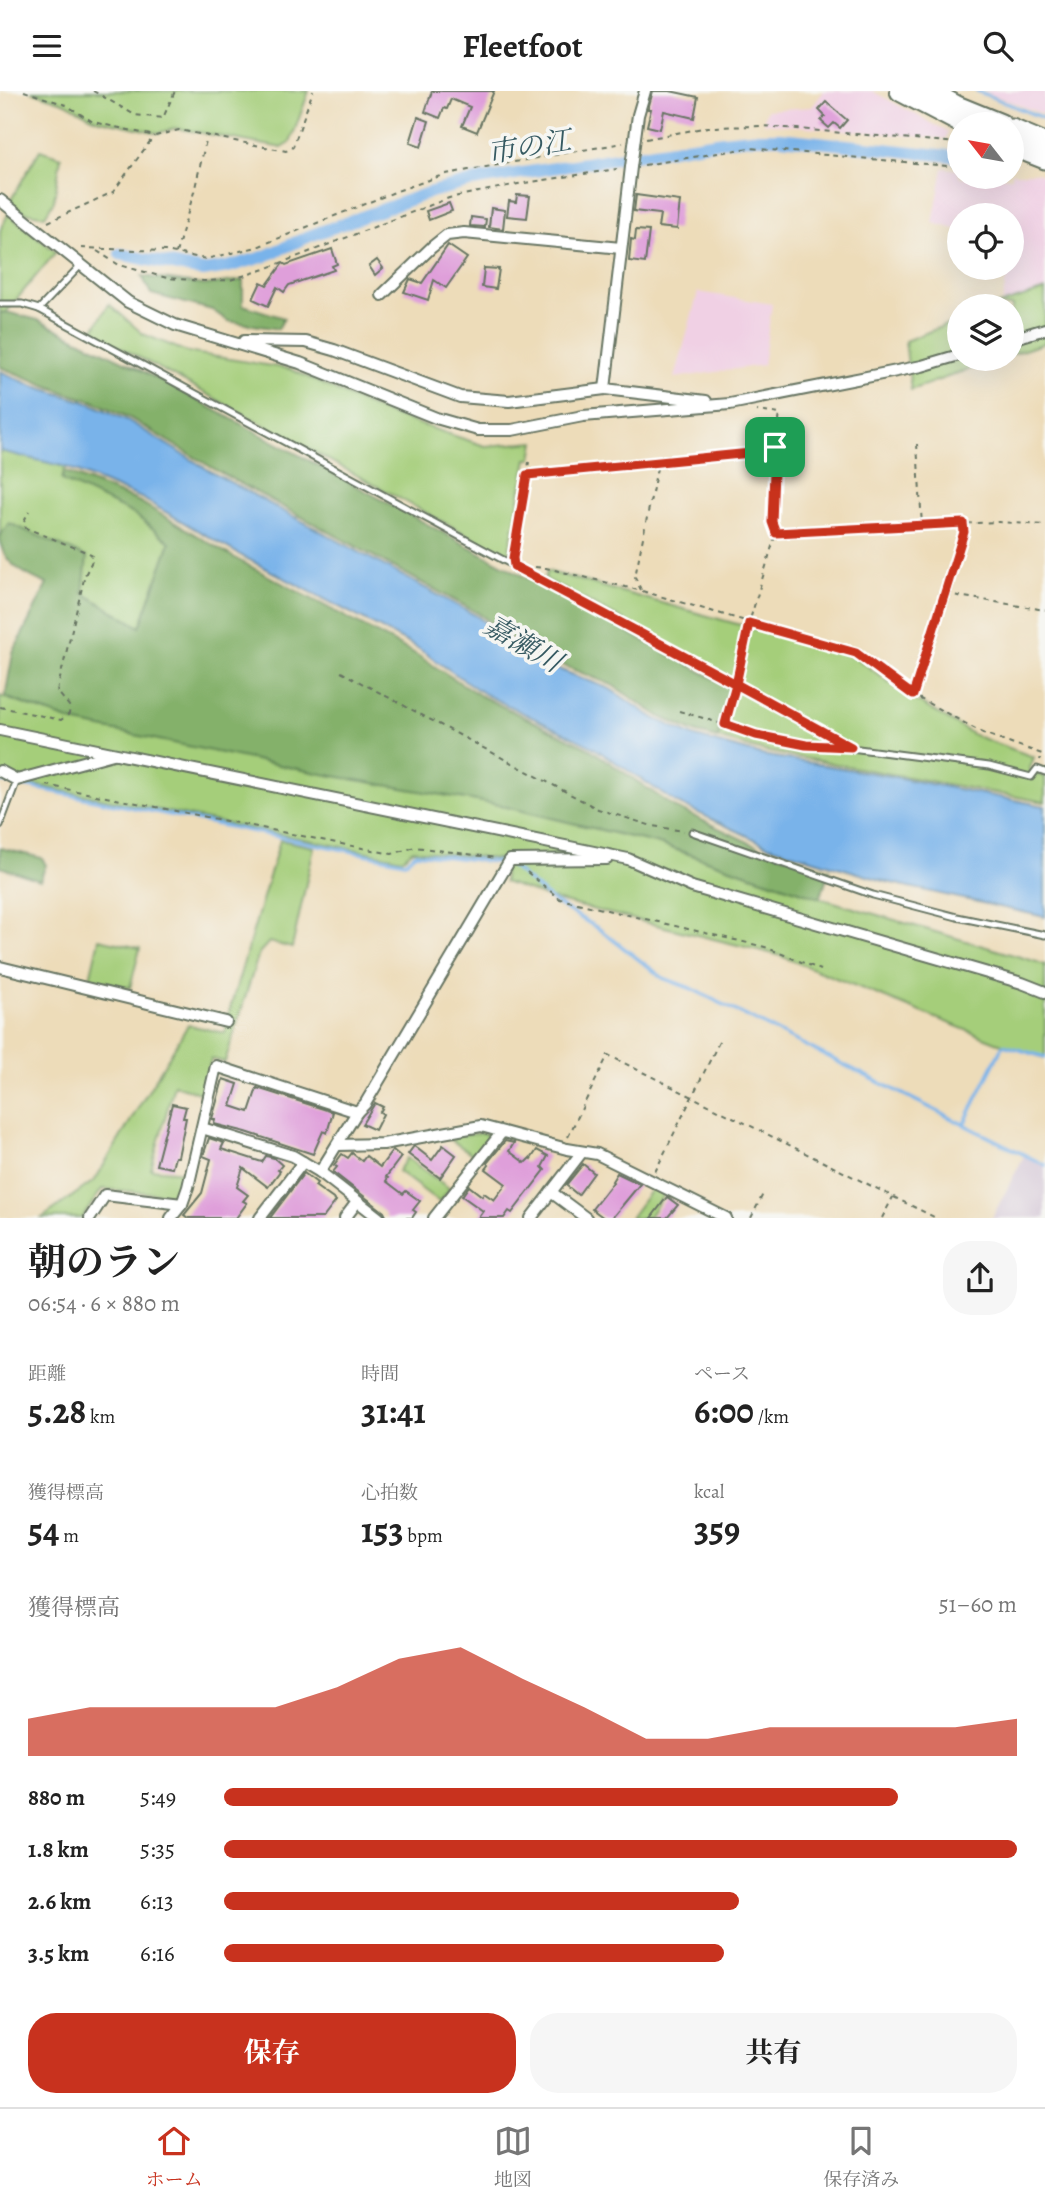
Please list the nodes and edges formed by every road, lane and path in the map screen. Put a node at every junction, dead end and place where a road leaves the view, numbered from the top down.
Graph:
1 (24, 91) edge
2 (93, 91) edge
3 (175, 91) edge
4 (313, 91) edge
5 (645, 91) edge
6 (900, 91) edge
7 (930, 91) edge
8 (972, 112) edge
9 (947, 116) edge
10 (1024, 134) edge
11 (207, 135) junction
12 (155, 136) junction
13 (635, 141) junction
14 (947, 142) edge
15 (1045, 143) edge
16 (1024, 151) edge
17 (1045, 159) edge
18 (947, 166) edge
19 (631, 167) junction
20 (0, 201) edge
21 (50, 223) dead end
22 (58, 247) junction
23 (621, 248) junction
24 (95, 249) junction
25 (176, 254) junction
26 (80, 266) junction
27 (382, 295) dead end
28 (0, 304) edge
29 (39, 309) junction
30 (1045, 329) edge
31 (1024, 335) edge
32 (231, 340) junction
33 (947, 359) edge
34 (605, 389) junction
35 (730, 404) junction
36 (753, 411) dead end
37 (917, 444) dead end
38 (775, 447) junction
39 (529, 462) dead end
40 (658, 462) junction
41 (527, 475) junction
42 (29, 511) dead end
43 (963, 523) junction
44 (1045, 525) edge
45 (922, 527) junction
46 (776, 533) junction
47 (514, 566) junction
48 (642, 591) junction
49 (944, 593) junction
50 (1045, 610) edge
51 (749, 623) junction
52 (341, 672) dead end
53 (736, 684) junction
54 (913, 695) junction
55 (0, 708) edge
56 (679, 711) dead end
57 (725, 724) junction
58 (0, 730) edge
59 (851, 747) junction
60 (116, 754) junction
61 (1043, 755) edge
62 (1037, 769) junction
63 (0, 771) edge
64 (1045, 772) edge
65 (16, 784) junction
66 (44, 785) dead end
67 (0, 825) edge
68 (692, 832) joint
69 (628, 859) junction
70 (510, 860) junction
71 (1045, 935) edge
72 (0, 967) edge
73 (821, 970) dead end
74 (1045, 992) edge
75 (226, 1022) dead end
76 (722, 1038) dead end
77 (692, 1097) junction
78 (357, 1112) junction
79 (202, 1128) junction
80 (502, 1132) junction
81 (338, 1145) junction
82 (567, 1149) junction
83 (582, 1152) junction
84 (303, 1162) junction
85 (320, 1171) junction
86 (651, 1180) junction
87 (551, 1192) junction
88 (764, 1192) dead end
89 (893, 1197) junction
90 (357, 1202) junction
91 (181, 1204) junction
92 (90, 1218) edge
93 (171, 1218) edge
94 (260, 1218) edge
95 (345, 1218) edge
96 (379, 1218) edge
97 (434, 1218) edge
98 (531, 1218) edge
99 (586, 1218) edge
100 (726, 1218) edge
101 (751, 1218) edge
102 (882, 1218) edge
103 (936, 1218) edge

1 - 12 path
2 - 3 path
4 - 11 path
5 - 13 street
6 - 9 highway
7 - 8 highway
10 - 15 highway
11 - 12 path
11 - 25 path
12 - 21 path
13 - 14 path
13 - 19 street
13 - 25 path
16 - 17 highway
18 - 19 path
19 - 23 street
19 - 24 path
20 - 22 street
22 - 24 path
22 - 26 street
23 - 27 street
23 - 34 street
24 - 25 path
26 - 29 lane
26 - 32 street
28 - 29 lane
29 - 47 lane
30 - 31 street
32 - 34 street
32 - 35 street
33 - 35 street
34 - 35 street
36 - 38 path
37 - 45 path
38 - 40 path
38 - 46 path
39 - 41 path
40 - 41 path
40 - 48 path
41 - 47 path
42 - 55 path
43 - 44 path
43 - 45 path
43 - 49 path
45 - 46 path
46 - 51 path
47 - 48 path
47 - 53 lane
48 - 51 path
49 - 50 path
49 - 54 path
51 - 53 path
51 - 54 path
52 - 68 path
53 - 57 path
53 - 59 lane
54 - 61 path
56 - 57 path
57 - 59 path
58 - 60 street
59 - 62 lane
60 - 65 street
60 - 69 street
61 - 62 path
62 - 64 lane
63 - 65 street
65 - 67 lane
66 - 70 path
68 - 71 lane
69 - 70 street
69 - 74 street
70 - 73 path
70 - 78 street
72 - 75 street
76 - 77 path
77 - 82 path
77 - 86 path
77 - 89 path
78 - 79 street
78 - 81 street
79 - 84 street
79 - 91 street
80 - 81 street
80 - 82 street
80 - 97 street
81 - 85 street
82 - 83 street
83 - 86 street
83 - 87 street
84 - 85 street
84 - 94 street
85 - 90 street
86 - 100 street
87 - 98 street
87 - 99 street
88 - 101 path
89 - 102 path
89 - 103 path
90 - 95 street
90 - 96 street
91 - 92 street
91 - 93 street

